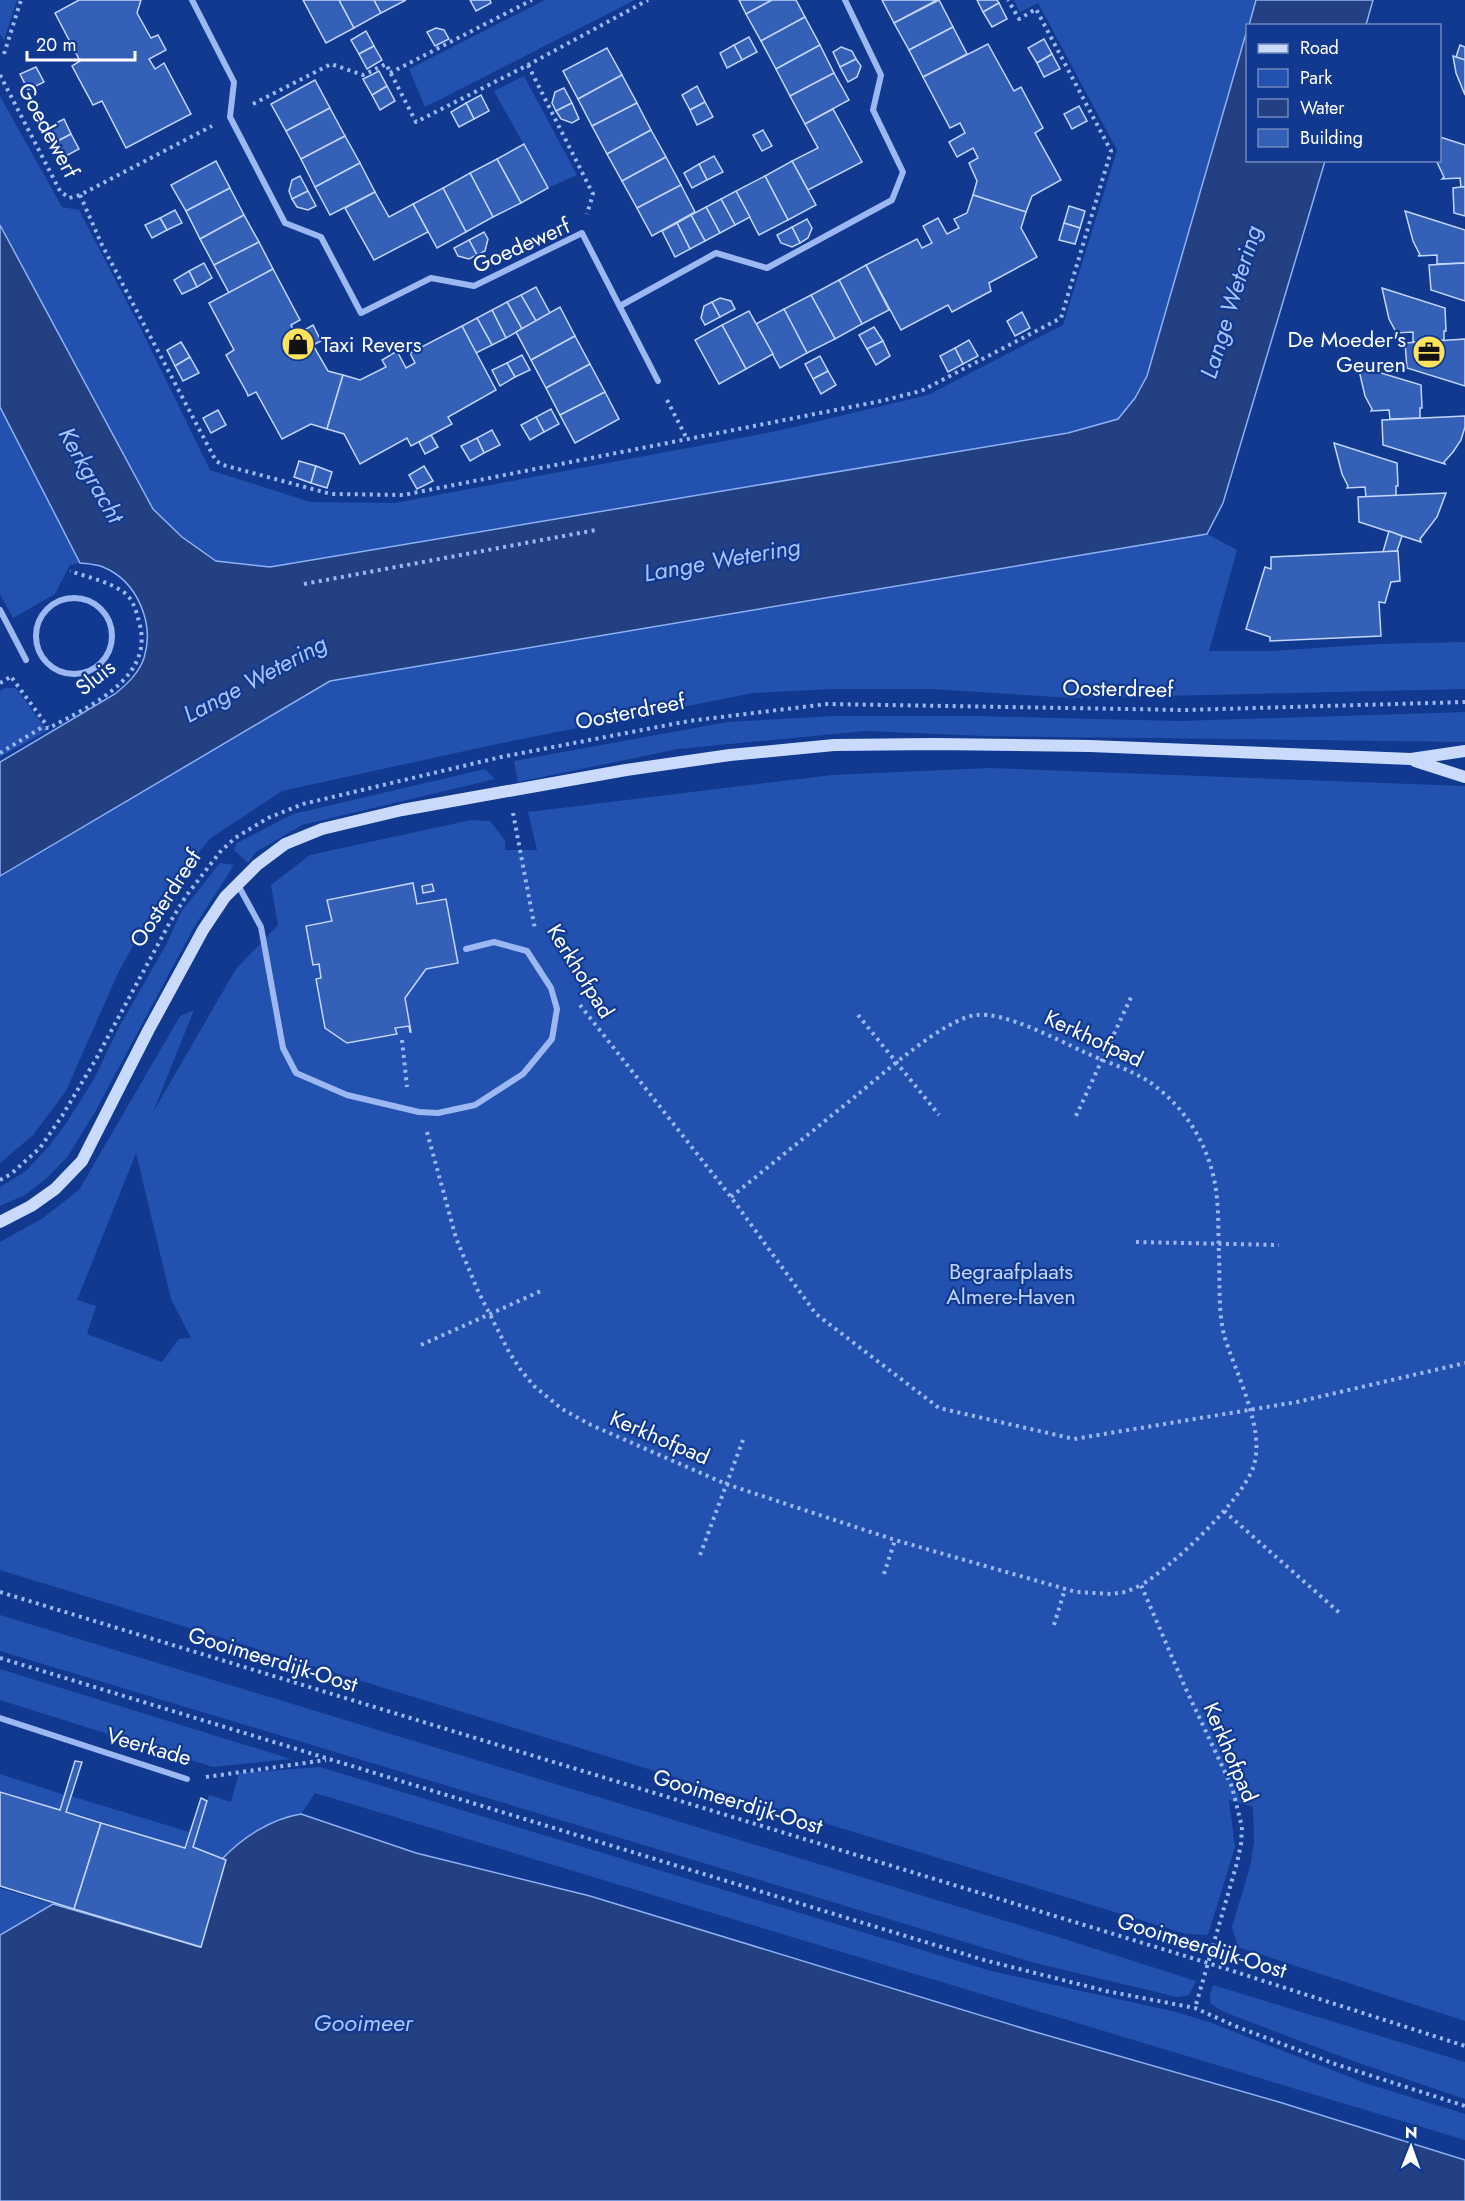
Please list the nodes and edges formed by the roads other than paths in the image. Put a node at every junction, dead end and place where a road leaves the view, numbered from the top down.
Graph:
1 (192, 0) edge
2 (845, 0) edge
3 (620, 306) junction
4 (658, 381) road end
5 (0, 610) edge
6 (34, 651) joint
7 (26, 660) dead end
8 (1465, 751) edge
9 (1411, 759) junction
10 (1465, 777) edge
11 (238, 885) junction
12 (466, 950) dead end
13 (0, 1222) edge
14 (0, 1718) edge
15 (187, 1779) road end

1 - 3 street, Goedewerf
2 - 3 street
3 - 4 street, Goedewerf
5 - 7 street
6 - 6 street, Sluis
8 - 9 main road
9 - 10 main road
9 - 11 main road
11 - 12 street
11 - 13 main road
14 - 15 street, Veerkade

